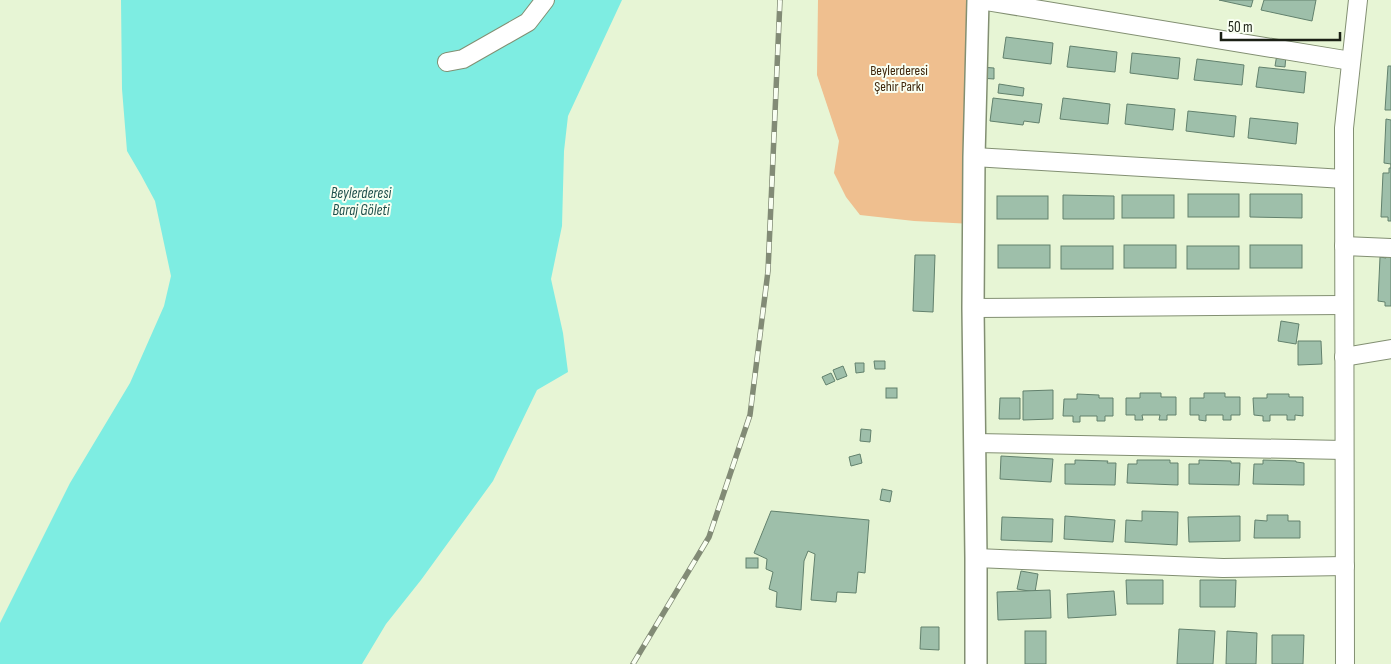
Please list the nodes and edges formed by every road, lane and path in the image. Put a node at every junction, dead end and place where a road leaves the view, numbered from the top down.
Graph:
1 (545, 0) edge
2 (979, 0) edge
3 (1358, 0) edge
4 (1351, 61) junction
5 (447, 62) dead end
6 (974, 156) junction
7 (1344, 179) junction
8 (1344, 246) junction
9 (1391, 248) edge
10 (1344, 305) junction
11 (973, 308) junction
12 (1391, 349) edge
13 (1344, 356) junction
14 (974, 443) junction
15 (1344, 450) junction
16 (976, 558) junction
17 (1345, 566) junction
18 (976, 664) edge
19 (1345, 664) edge

1 - 5 street
2 - 4 street
2 - 6 main road
3 - 4 street
4 - 7 street
6 - 7 street
6 - 11 main road
7 - 8 street
8 - 9 street
8 - 10 street
10 - 11 street
10 - 13 street
11 - 14 main road
12 - 13 street
13 - 15 street
14 - 15 street
14 - 16 main road
15 - 17 street
16 - 17 street
16 - 18 main road
17 - 19 street

